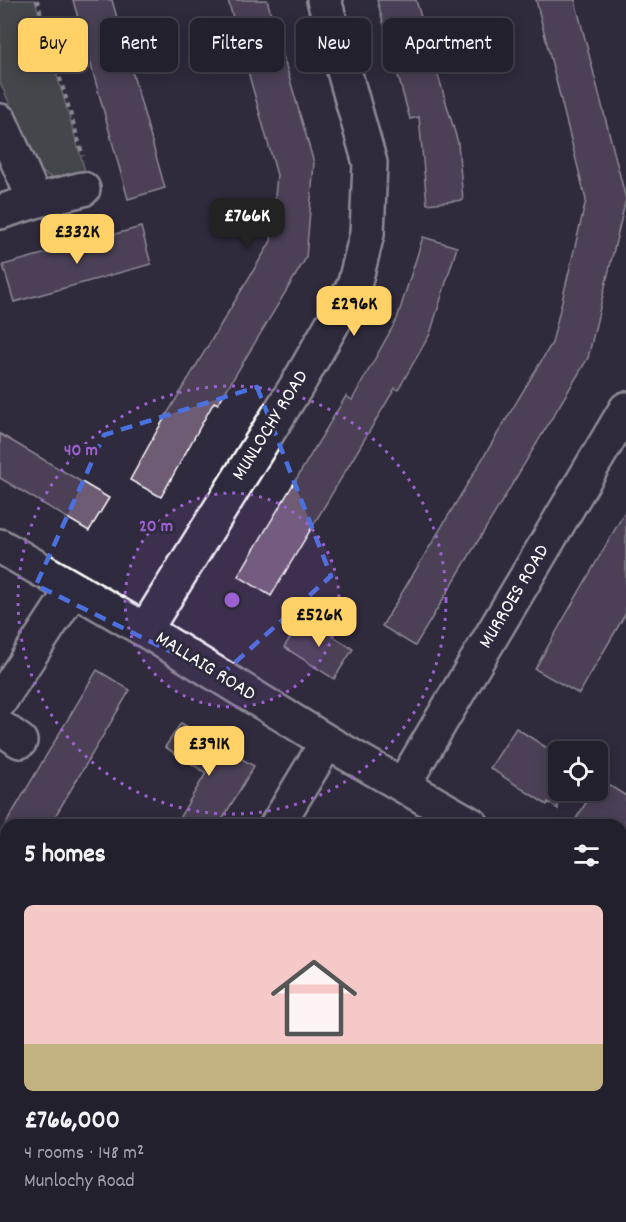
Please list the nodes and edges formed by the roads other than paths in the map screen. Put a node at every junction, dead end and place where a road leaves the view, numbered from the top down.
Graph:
1 (324, 0) edge
2 (0, 121) edge
3 (83, 189) road end
4 (35, 201) junction
5 (0, 212) edge
6 (626, 409) edge
7 (0, 546) edge
8 (73, 589) junction
9 (145, 630) junction
10 (0, 701) edge
11 (327, 742) junction
12 (403, 785) junction
13 (281, 819) edge
14 (462, 819) edge

1 - 9 street, MUNLOCHY ROAD
2 - 4 street
3 - 4 street
4 - 5 street
6 - 12 street, MURROES ROAD
7 - 8 street, MALLAIG ROAD
8 - 9 street, MALLAIG ROAD
8 - 10 street
9 - 11 street, MALLAIG ROAD
11 - 12 street, MALLAIG ROAD
11 - 13 street
12 - 14 street, MALLAIG ROAD

